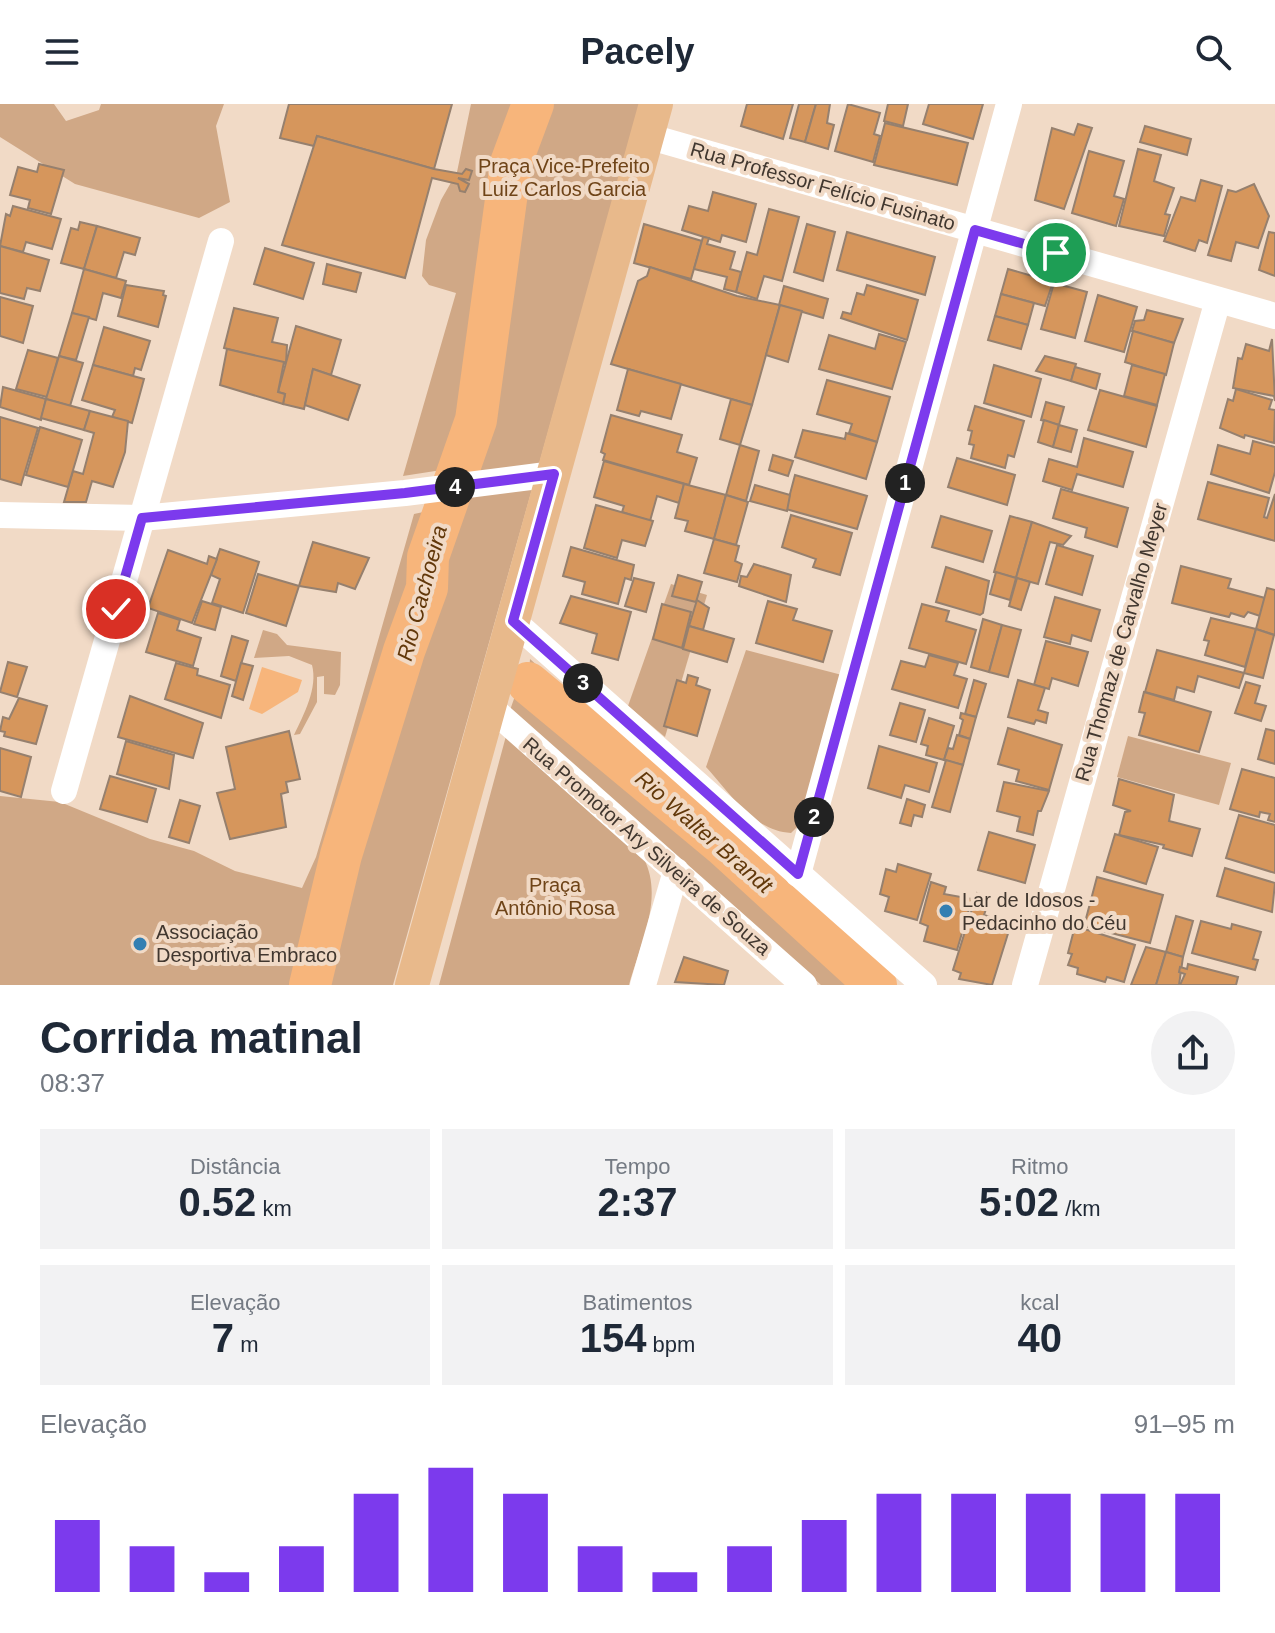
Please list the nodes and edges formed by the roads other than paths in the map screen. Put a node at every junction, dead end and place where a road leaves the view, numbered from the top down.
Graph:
1 (1009, 104) edge
2 (652, 120) edge
3 (975, 230) junction
4 (221, 241) dead end
5 (1218, 300) junction
6 (1275, 316) edge
7 (554, 474) junction
8 (0, 515) edge
9 (142, 518) junction
10 (513, 621) junction
11 (489, 706) junction
12 (64, 791) dead end
13 (676, 871) junction
14 (798, 874) junction
15 (412, 985) edge
16 (643, 985) edge
17 (804, 985) edge
18 (924, 985) edge
19 (1025, 985) edge

1 - 3 street
2 - 3 street, Rua Professor Felício Fusinato
2 - 7 main road
3 - 5 street, Rua Professor Felício Fusinato
3 - 14 street
4 - 9 street
5 - 6 street, Rua Professor Felício Fusinato
5 - 19 street, Rua Thomaz de Carvalho Meyer
7 - 9 street
7 - 10 main road
8 - 9 street
9 - 12 street
10 - 11 main road
10 - 14 street
11 - 13 street, Rua Promotor Ary Silveira de Souza
11 - 15 main road
13 - 16 street
13 - 17 street, Rua Promotor Ary Silveira de Souza
14 - 18 street

